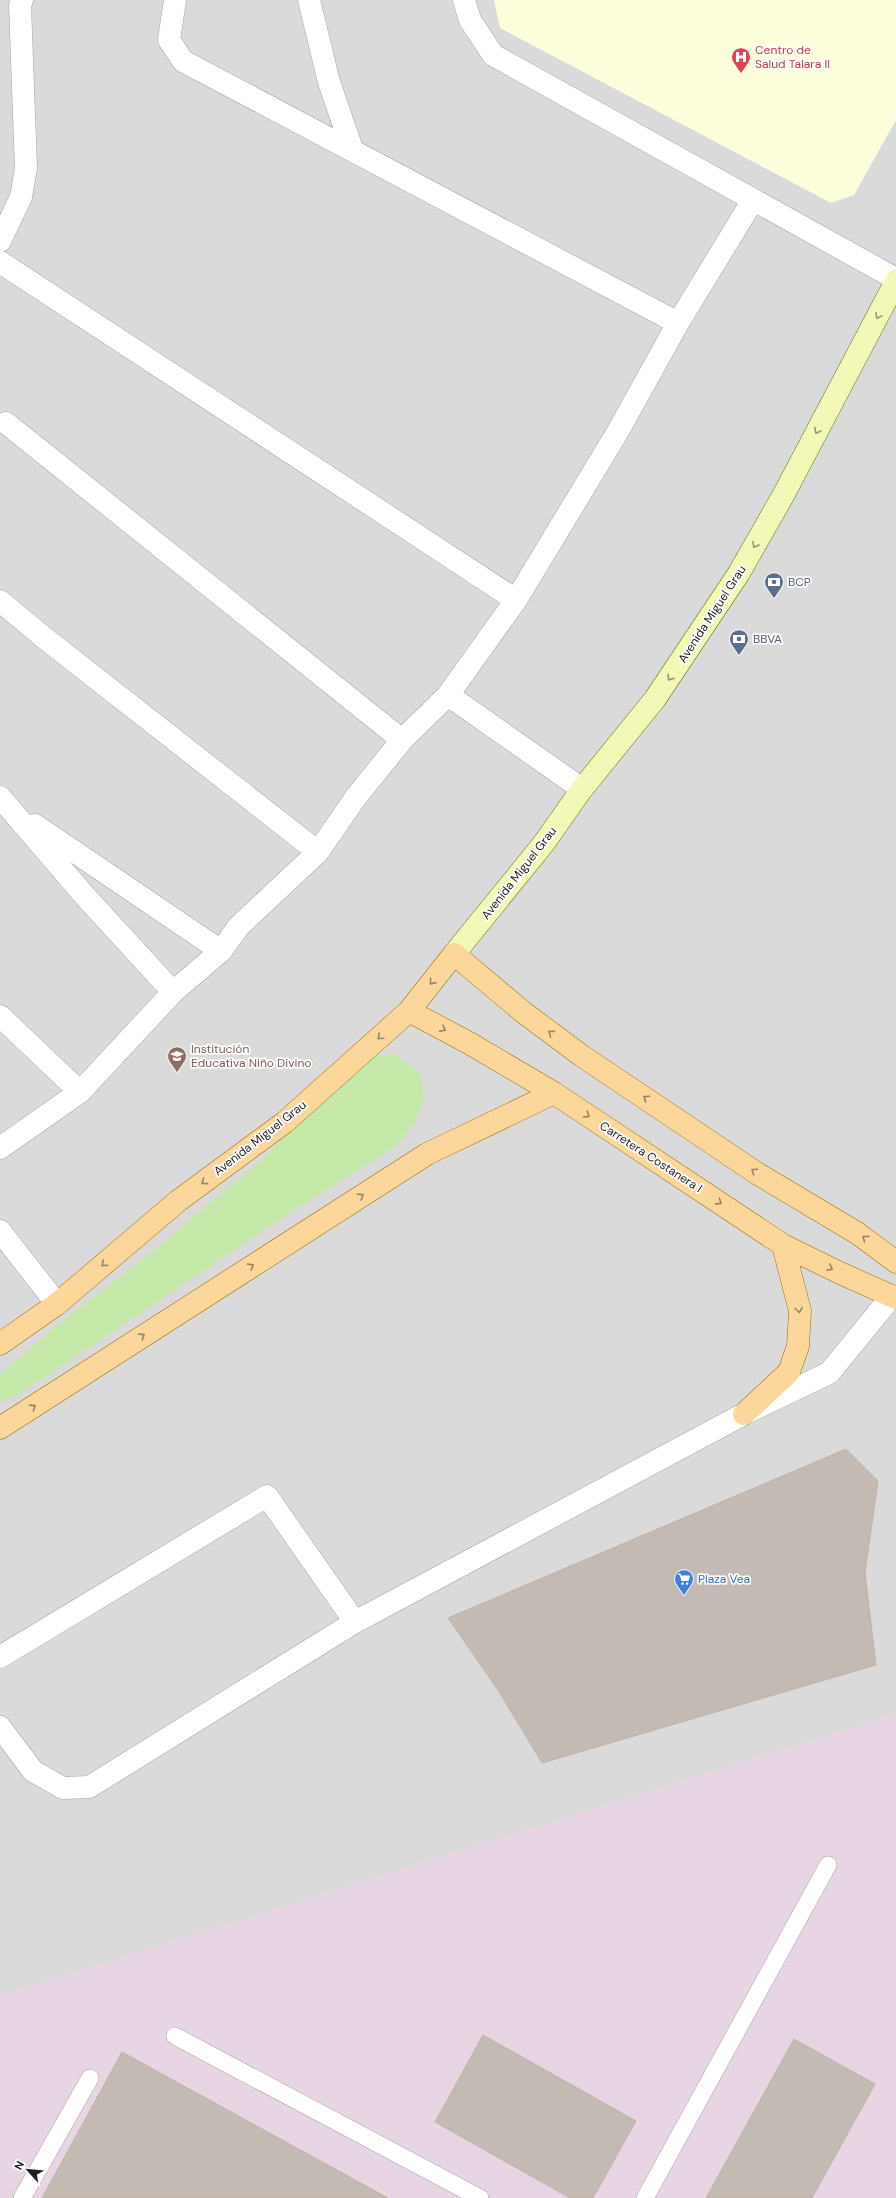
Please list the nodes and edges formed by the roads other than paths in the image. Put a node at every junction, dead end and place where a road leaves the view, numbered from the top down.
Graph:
1 (22, 0) edge
2 (175, 0) edge
3 (309, 0) edge
4 (464, 0) edge
5 (352, 149) junction
6 (753, 200) junction
7 (0, 241) edge
8 (0, 262) edge
9 (896, 280) edge
10 (678, 324) junction
11 (6, 423) dead end
12 (516, 600) junction
13 (0, 601) edge
14 (448, 695) junction
15 (402, 740) junction
16 (582, 789) junction
17 (6, 803) edge
18 (318, 852) junction
19 (221, 951) junction
20 (454, 954) junction
21 (173, 992) junction
22 (409, 1011) junction
23 (0, 1016) edge
24 (80, 1092) junction
25 (554, 1093) junction
26 (0, 1148) edge
27 (0, 1231) edge
28 (784, 1245) junction
29 (896, 1262) edge
30 (895, 1294) edge
31 (57, 1304) junction
32 (0, 1344) edge
33 (744, 1414) junction
34 (0, 1428) edge
35 (355, 1622) junction
36 (0, 1656) edge
37 (0, 1727) edge
38 (828, 1865) dead end
39 (175, 2036) dead end
40 (90, 2078) dead end
41 (22, 2198) edge
42 (480, 2198) edge
43 (645, 2198) edge

1 - 7 street
2 - 5 street
3 - 5 street
4 - 6 street
5 - 10 street
6 - 9 street
6 - 10 street
8 - 12 street
9 -> 16 main road, Avenida Miguel Grau
10 - 12 street
11 - 15 street
12 - 14 street
13 - 18 street
14 - 15 street
14 - 16 street
15 - 18 street
16 - 20 main road, Avenida Miguel Grau
17 - 19 street
17 - 21 street
18 - 19 street
19 - 21 street
20 -> 22 main road, Avenida Miguel Grau
29 -> 20 main road
21 - 24 street
22 -> 25 main road, Carretera Costanera I
22 -> 31 main road, Avenida Miguel Grau
23 - 24 street
24 - 26 street
25 -> 28 main road, Carretera Costanera I
34 -> 25 main road
27 - 31 street
28 -> 30 main road, Carretera Costanera I
28 -> 33 main road
30 - 33 street
31 - 32 main road, Avenida Miguel Grau
33 - 35 street
35 - 36 street
35 - 37 street
38 - 43 lane
39 - 42 lane
40 - 41 lane

